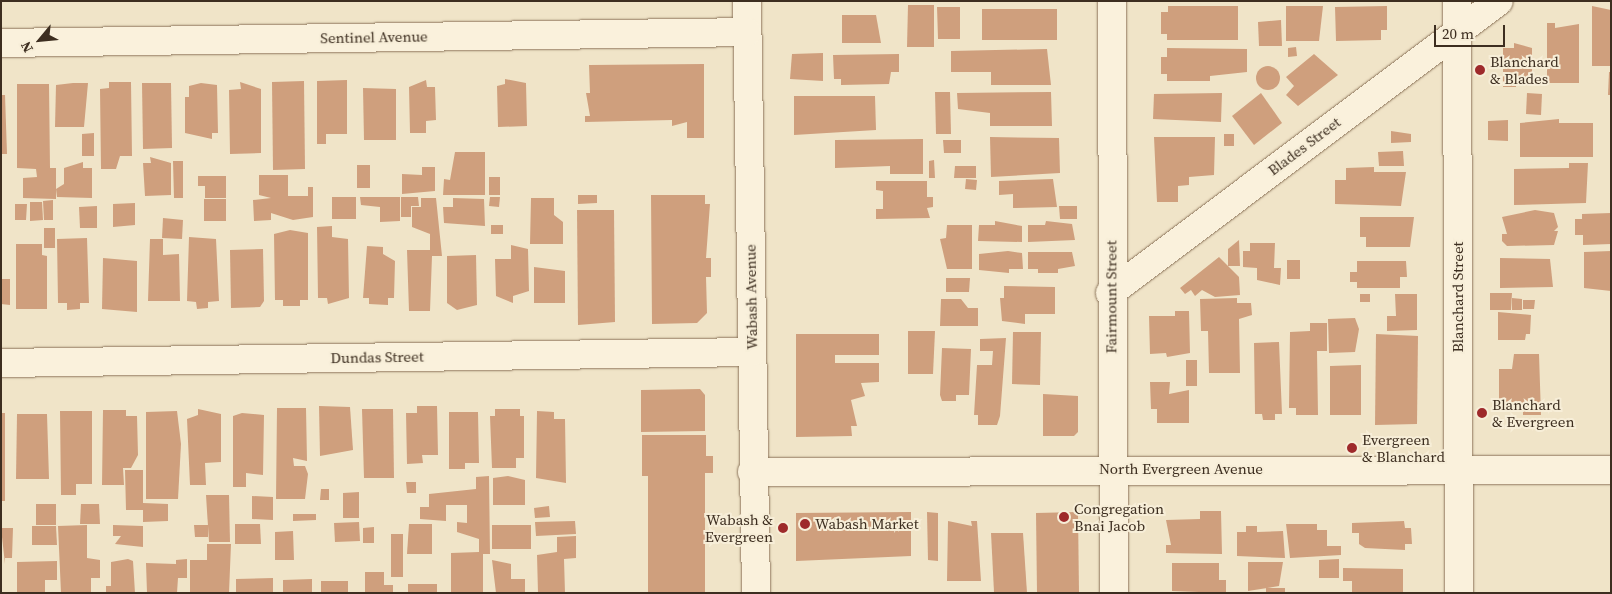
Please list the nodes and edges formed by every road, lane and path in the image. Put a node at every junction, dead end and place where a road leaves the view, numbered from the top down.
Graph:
1 (747, 1) edge
2 (1112, 1) edge
3 (1458, 1) edge
4 (1499, 1) edge
5 (1458, 30) junction
6 (747, 32) junction
7 (1, 42) edge
8 (1110, 293) junction
9 (752, 352) junction
10 (1, 363) edge
11 (1458, 468) junction
12 (1112, 469) junction
13 (1611, 470) edge
14 (752, 472) junction
15 (756, 593) edge
16 (1114, 593) edge
17 (1459, 593) edge

1 - 6 street, Wabash Avenue
2 - 8 street, Fairmount Street
3 - 5 street, Blanchard Street
4 - 5 street, Blades Street
5 - 8 street, Blades Street
5 - 11 street, Blanchard Street
6 - 7 street, Sentinel Avenue
6 - 9 street, Wabash Avenue
8 - 12 street, Fairmount Street
9 - 10 street, Dundas Street
9 - 14 street, Wabash Avenue
11 - 12 street, North Evergreen Avenue
11 - 13 street, North Evergreen Avenue
11 - 17 street, Blanchard Street
12 - 14 street, North Evergreen Avenue
12 - 16 street, Fairmount Street
14 - 15 street, Wabash Avenue

